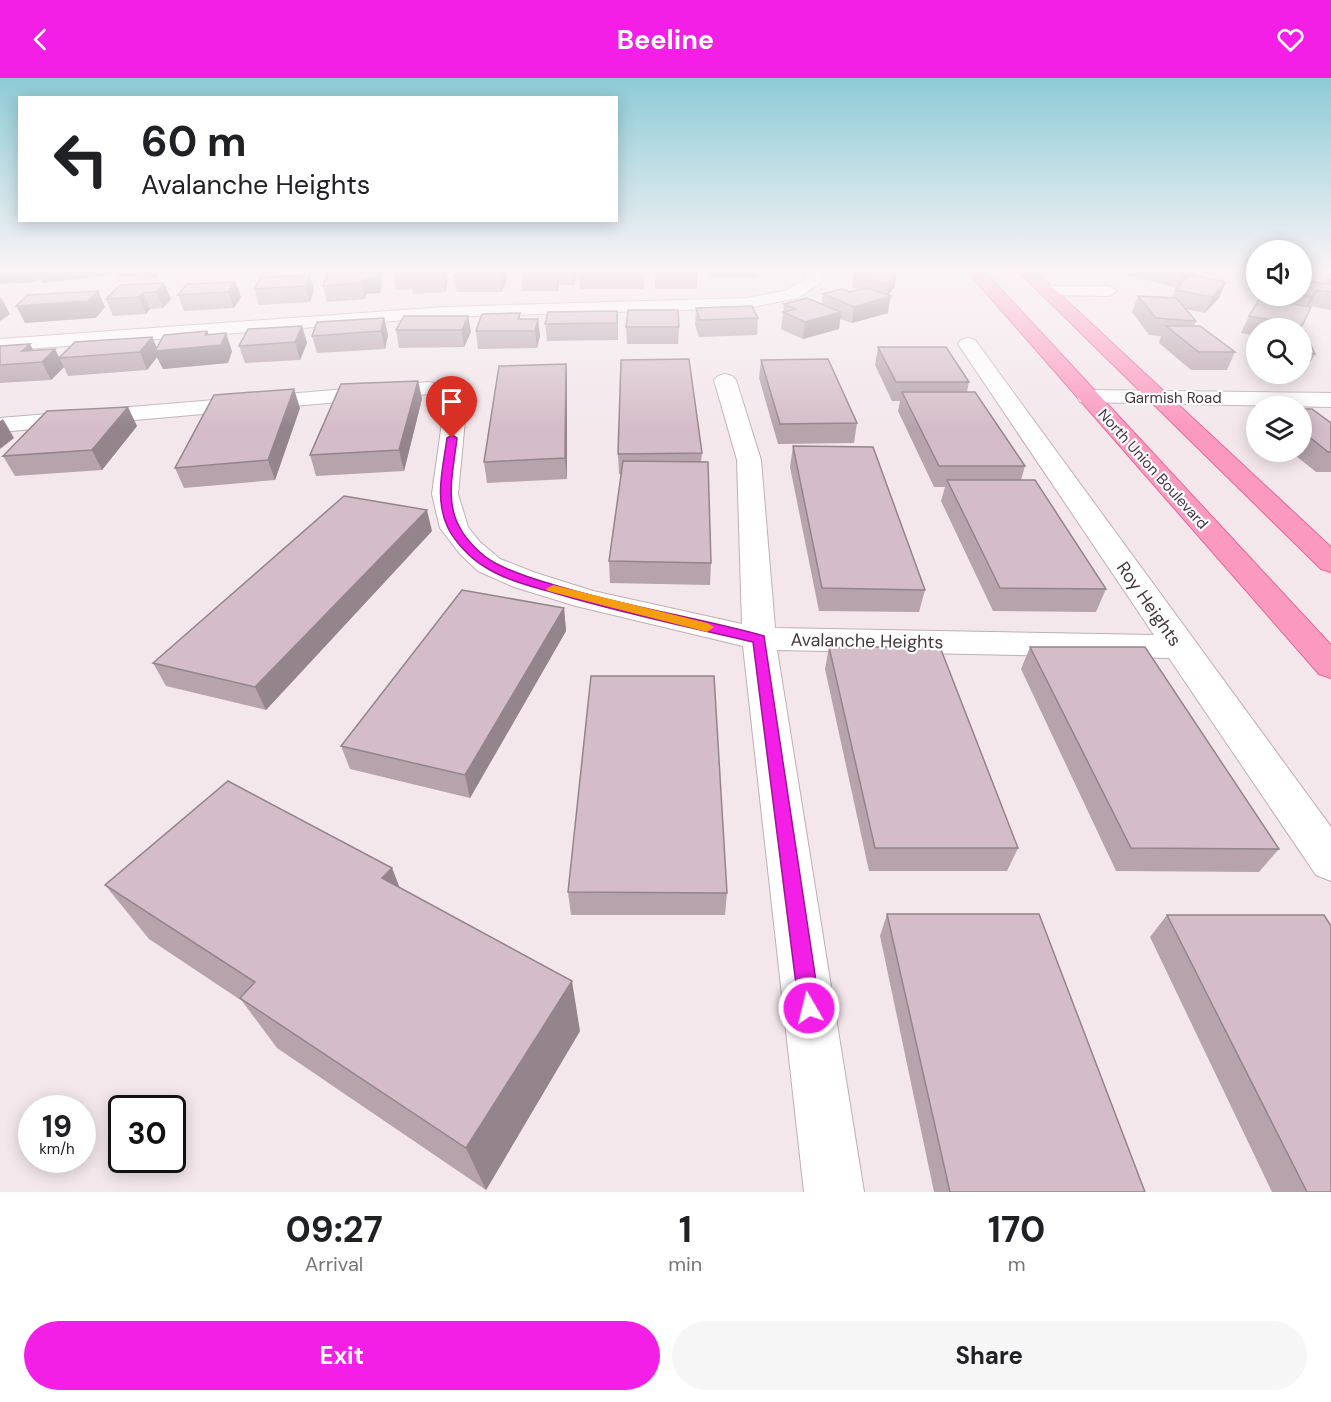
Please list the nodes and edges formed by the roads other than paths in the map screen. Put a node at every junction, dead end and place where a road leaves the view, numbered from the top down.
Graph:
1 (283, 324) edge
2 (1023, 324) edge
3 (1081, 324) edge
4 (968, 344) dead end
5 (0, 345) edge
6 (725, 380) dead end
7 (1088, 397) junction
8 (1157, 397) junction
9 (1331, 400) edge
10 (0, 425) edge
11 (1331, 563) edge
12 (759, 639) junction
13 (1179, 646) junction
14 (1331, 666) edge
15 (1331, 862) edge
16 (834, 1192) edge

1 - 5 street
2 - 7 main road, North Union Boulevard
3 - 8 main road
4 - 13 street, Roy Heights
6 - 12 street
7 - 8 street, Garmish Road
7 - 14 main road, North Union Boulevard
8 - 9 street, Garmish Road
8 - 11 main road
10 - 12 street, Avalanche Heights
12 - 13 street, Avalanche Heights
12 - 16 street
13 - 15 street, Roy Heights

